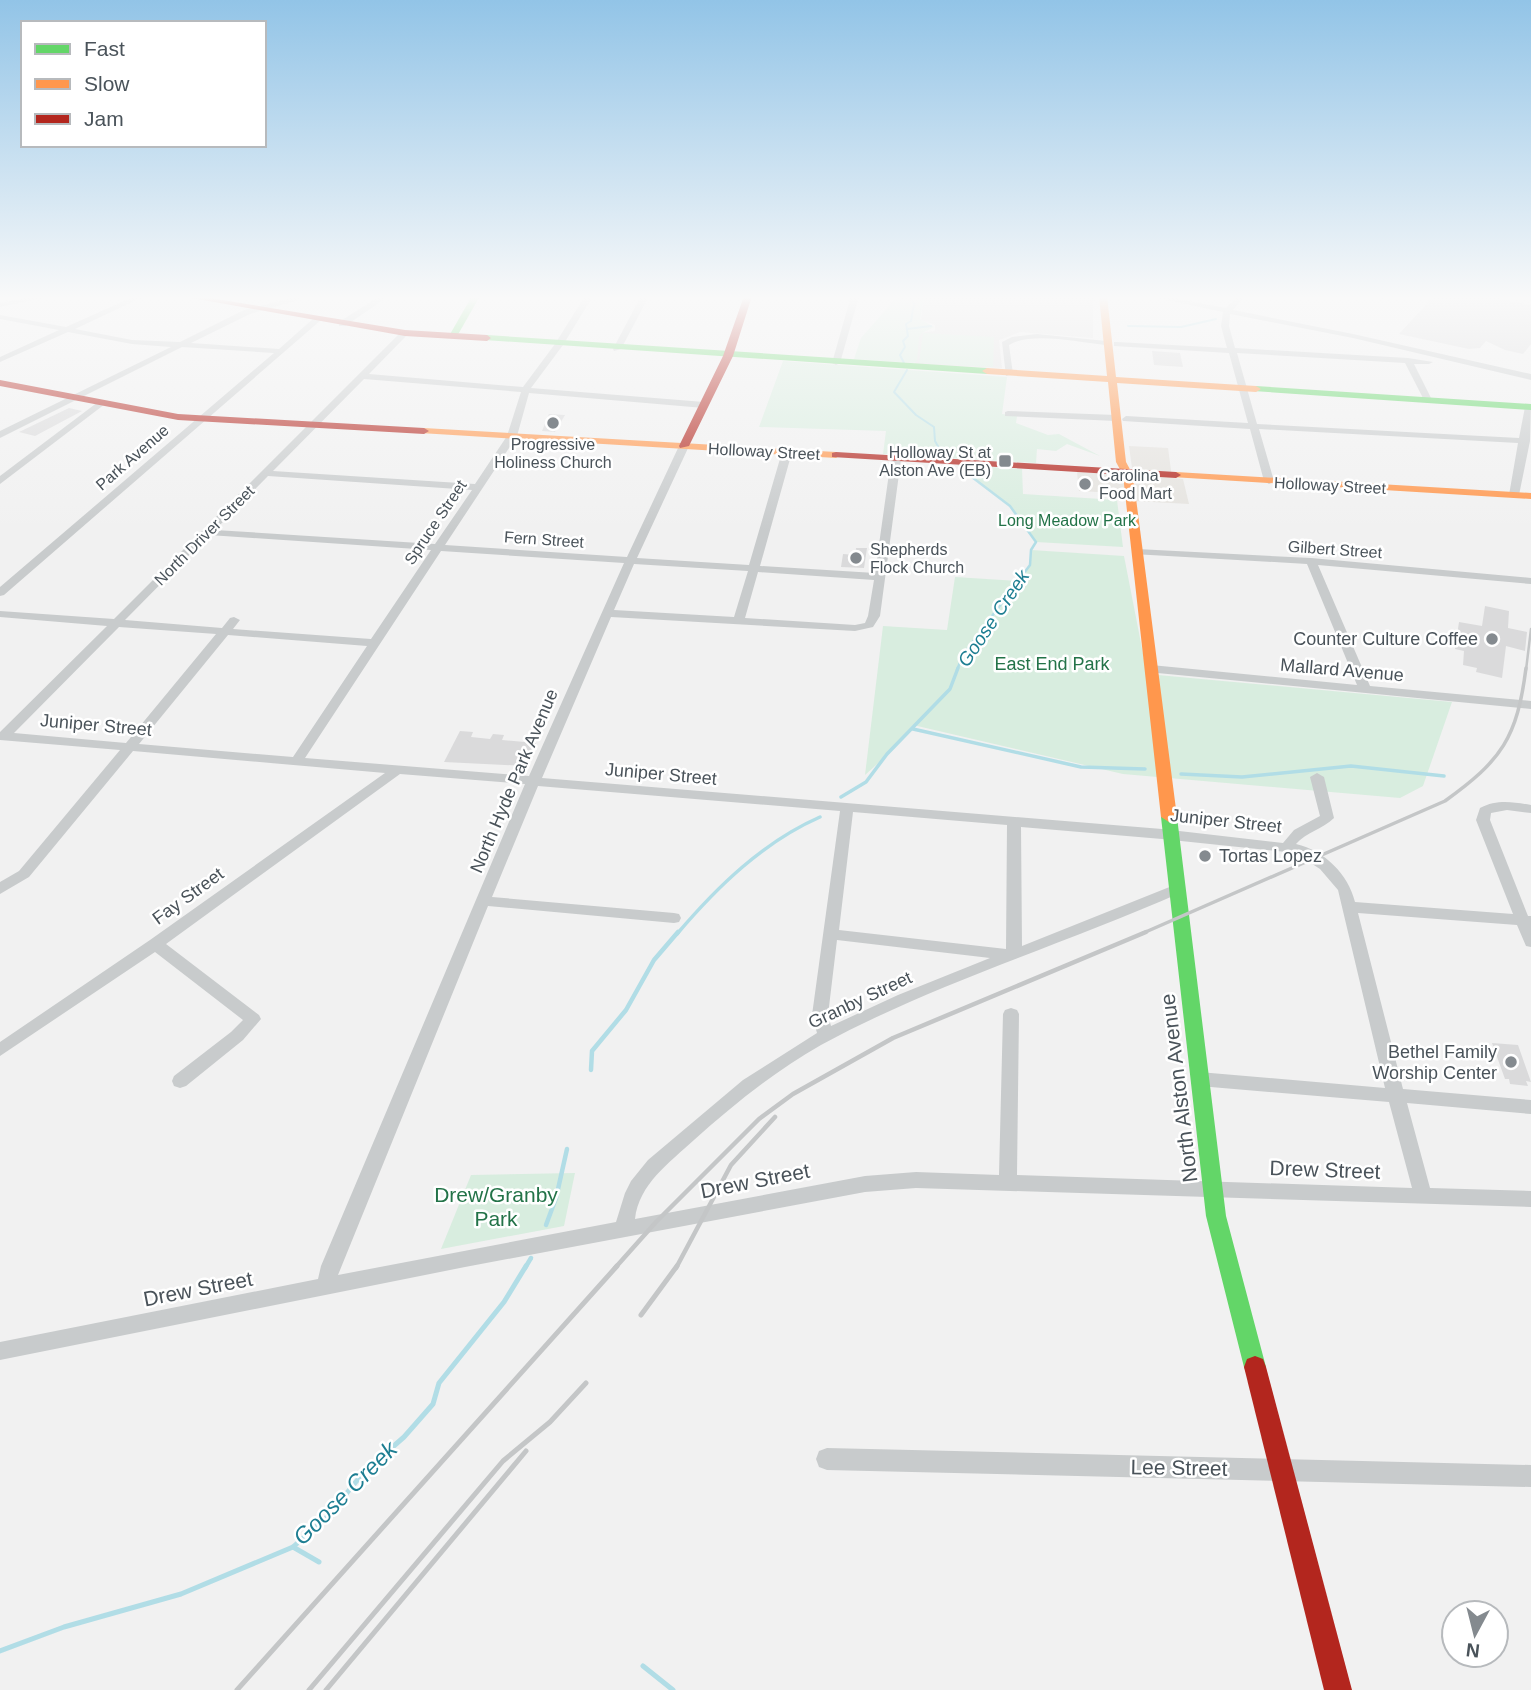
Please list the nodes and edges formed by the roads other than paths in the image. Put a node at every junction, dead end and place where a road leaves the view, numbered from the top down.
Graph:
1 (121, 375) edge
2 (252, 375) edge
3 (537, 375) edge
4 (719, 375) edge
5 (1024, 375) edge
6 (1115, 375) edge
7 (1239, 375) edge
8 (1415, 375) edge
9 (362, 376) joint
10 (1116, 380) junction
11 (0, 383) edge
12 (1242, 388) junction
13 (526, 389) junction
14 (75, 398) junction
15 (1428, 400) junction
16 (101, 404) junction
17 (704, 405) junction
18 (1530, 407) edge
19 (1008, 414) dead end
20 (202, 418) junction
21 (1121, 419) junction
22 (314, 424) junction
23 (1253, 426) junction
24 (0, 435) edge
25 (512, 436) junction
26 (1525, 441) junction
27 (684, 446) junction
28 (787, 453) junction
29 (896, 459) junction
30 (1127, 471) junction
31 (266, 473) junction
32 (0, 481) edge
33 (1269, 481) junction
34 (477, 486) junction
35 (1525, 496) edge
36 (206, 532) junction
37 (436, 548) junction
38 (1137, 552) junction
39 (631, 561) junction
40 (1311, 561) junction
41 (753, 569) junction
42 (879, 577) junction
43 (1531, 581) edge
44 (0, 593) edge
45 (608, 613) junction
46 (0, 614) edge
47 (234, 620) dead end
48 (739, 621) junction
49 (116, 623) junction
50 (225, 632) junction
51 (373, 643) junction
52 (1150, 669) junction
53 (1365, 689) junction
54 (1531, 705) edge
55 (1, 736) edge
56 (131, 748) junction
57 (296, 762) junction
58 (396, 770) junction
59 (1317, 777) dead end
60 (534, 782) junction
61 (847, 809) junction
62 (1531, 809) edge
63 (1014, 821) junction
64 (1170, 835) junction
65 (1288, 847) junction
66 (0, 889) edge
67 (1177, 889) junction
68 (485, 901) junction
69 (1351, 907) junction
70 (674, 918) dead end
71 (1527, 921) edge
72 (831, 934) junction
73 (1531, 942) edge
74 (155, 944) junction
75 (1013, 955) junction
76 (1010, 1014) dead end
77 (826, 1036) junction
78 (0, 1050) edge
79 (1199, 1079) junction
80 (180, 1081) dead end
81 (1395, 1094) junction
82 (1531, 1107) edge
83 (1008, 1183) junction
84 (1212, 1190) junction
85 (1423, 1196) junction
86 (1531, 1199) edge
87 (625, 1228) junction
88 (326, 1286) junction
89 (0, 1351) edge
90 (827, 1459) dead end
91 (1283, 1471) junction
92 (1531, 1476) edge
93 (1338, 1690) edge

1 - 14 street
2 - 20 street, Park Avenue
3 - 13 street, Spruce Street
4 - 17 main road, North Hyde Park Avenue
5 - 10 main road
6 - 10 main road, North Alston Avenue
7 - 12 street
8 - 15 street
9 - 13 street
9 - 22 street, North Driver Street
10 - 12 main road
10 - 21 main road, North Alston Avenue
11 - 14 main road, Holloway Street
12 - 15 main road
12 - 23 street
13 - 17 street
13 - 25 street, Spruce Street
14 - 16 main road, Holloway Street
14 - 24 street
15 - 18 main road
16 - 20 main road, Holloway Street
16 - 32 street
17 - 27 main road, North Hyde Park Avenue
18 - 26 street
19 - 21 street
20 - 22 main road, Holloway Street
20 - 44 street, Park Avenue
21 - 23 street
21 - 30 main road, North Alston Avenue
22 - 25 main road, Holloway Street
22 - 31 street, North Driver Street
23 - 26 street
23 - 33 street
25 - 27 main road, Holloway Street
25 - 34 street, Spruce Street
26 - 35 street
27 - 28 main road, Holloway Street
27 - 39 street, North Hyde Park Avenue
28 - 29 main road, Holloway Street
28 - 41 street
29 - 30 main road, Holloway Street
29 - 42 street
30 - 33 main road, Holloway Street
30 - 38 main road, North Alston Avenue
31 - 34 street
31 - 36 street, North Driver Street
33 - 35 main road, Holloway Street
34 - 37 street, Spruce Street
36 - 37 street, Fern Street
36 - 49 street, North Driver Street
37 - 39 street, Fern Street
37 - 51 street, Spruce Street
38 - 40 street, Gilbert Street
38 - 52 main road, North Alston Avenue
39 - 41 street, Fern Street
39 - 45 street, North Hyde Park Avenue
40 - 43 street, Gilbert Street
40 - 53 street
41 - 42 street, Fern Street
41 - 48 street
42 - 48 street
45 - 48 street
45 - 60 street, North Hyde Park Avenue
46 - 49 street
47 - 50 street
49 - 50 street
49 - 55 street, North Driver Street
50 - 51 street
50 - 56 street
51 - 57 street, Spruce Street
52 - 53 street, Mallard Avenue
52 - 64 main road, North Alston Avenue
53 - 54 street, Mallard Avenue
55 - 56 street, Juniper Street
56 - 57 street, Juniper Street
56 - 66 street
57 - 58 street, Juniper Street
58 - 60 street, Juniper Street
58 - 74 street, Fay Street
59 - 65 street
60 - 61 street, Juniper Street
60 - 68 street, North Hyde Park Avenue
61 - 63 street, Juniper Street
61 - 72 street
62 - 71 street
63 - 64 street, Juniper Street
63 - 75 street
64 - 65 street, Juniper Street
64 - 67 main road, North Alston Avenue
65 - 69 street, Juniper Street
67 - 75 street, Granby Street
67 - 79 main road, North Alston Avenue
68 - 70 street
68 - 88 street, North Hyde Park Avenue
69 - 71 street
69 - 81 street
71 - 73 street
72 - 75 street
72 - 77 street
74 - 78 street, Fay Street
74 - 80 street
75 - 77 street, Granby Street
76 - 83 street
77 - 87 street, Granby Street
79 - 81 street
79 - 84 main road, North Alston Avenue
81 - 82 street
81 - 85 street
83 - 84 street, Drew Street
83 - 87 street, Drew Street
84 - 85 street, Drew Street
84 - 91 main road, North Alston Avenue
85 - 86 street, Drew Street
87 - 88 street, Drew Street
88 - 89 street, Drew Street
90 - 91 street, Lee Street
91 - 92 street, Lee Street
91 - 93 main road, North Alston Avenue

